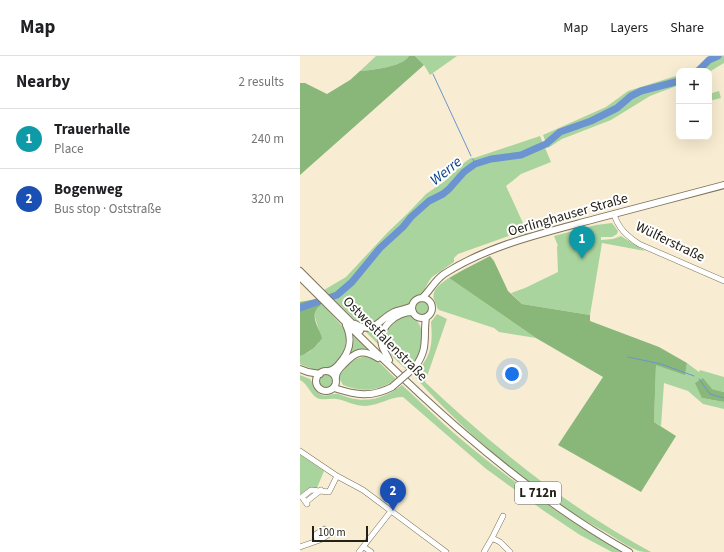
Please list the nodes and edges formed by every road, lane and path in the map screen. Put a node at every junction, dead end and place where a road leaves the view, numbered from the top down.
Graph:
1 (724, 185) edge
2 (614, 214) junction
3 (300, 271) edge
4 (300, 277) edge
5 (724, 281) edge
6 (429, 290) junction
7 (422, 298) junction
8 (429, 301) junction
9 (413, 309) junction
10 (342, 316) junction
11 (423, 318) junction
12 (388, 361) junction
13 (300, 369) edge
14 (328, 372) junction
15 (318, 377) junction
16 (335, 382) junction
17 (300, 451) edge
18 (337, 476) junction
19 (306, 503) dead end
20 (391, 511) junction
21 (503, 516) dead end
22 (492, 538) junction
23 (317, 540) dead end
24 (300, 547) edge
25 (364, 547) junction
26 (359, 552) edge
27 (371, 552) edge
28 (446, 552) edge
29 (484, 552) edge
30 (510, 552) edge
31 (629, 552) edge

1 - 2 main road, Oerlinghauser Straße
2 - 5 street, Wülferstraße
2 - 6 main road, Oerlinghauser Straße
3 - 10 main road, Ostwestfalenstraße / L 712n
4 - 10 main road, Ostwestfalenstraße / L 712n
6 - 7 main road, Oerlinghauser Straße
6 - 8 main road
7 - 8 main road
7 - 9 main road
8 - 11 main road
9 - 10 main road, L 712n
9 - 11 main road
9 - 12 main road, L 712n
10 - 12 main road, Ostwestfalenstraße / L 712n
10 - 14 main road, L 712n
11 - 16 main road, bridge
12 - 16 main road, L 712n
12 - 31 main road, Ostwestfalenstraße / L 712n
13 - 15 main road
14 - 15 main road
14 - 16 main road
15 - 16 main road
17 - 18 street
18 - 19 street
18 - 20 street
20 - 25 street
20 - 28 street
21 - 22 street
22 - 29 street
22 - 30 street
23 - 24 street
25 - 26 street
25 - 27 street

